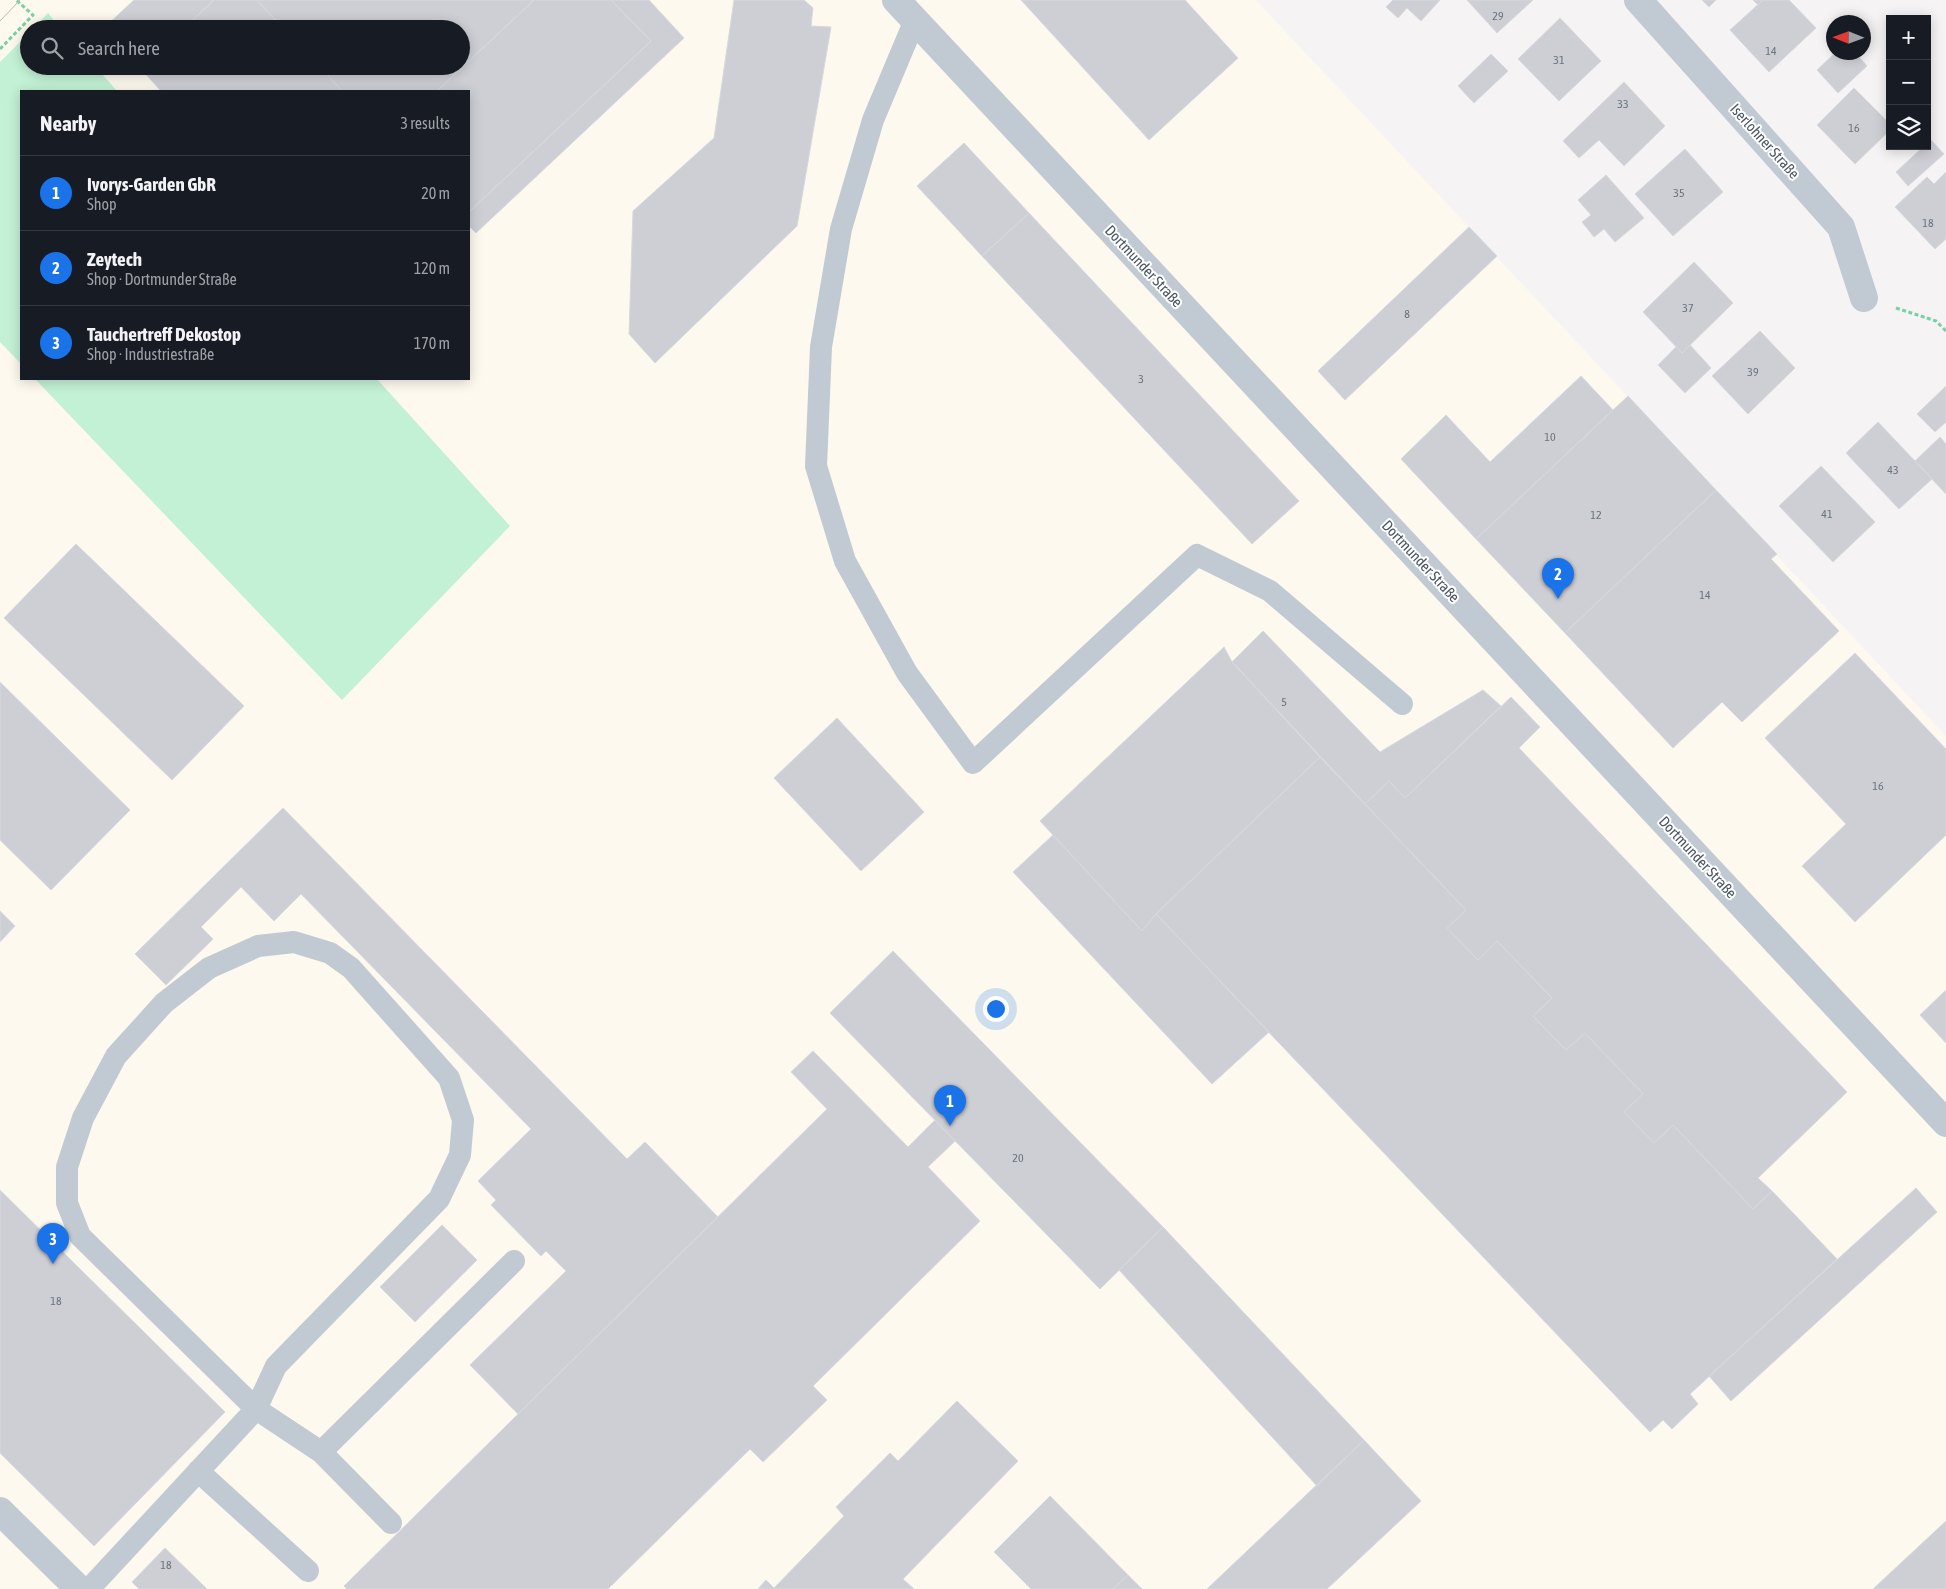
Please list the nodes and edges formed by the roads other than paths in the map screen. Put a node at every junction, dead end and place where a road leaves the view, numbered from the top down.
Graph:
1 (896, 0) edge
2 (1638, 0) edge
3 (915, 20) junction
4 (1864, 298) road end
5 (1402, 704) dead end
6 (1946, 1123) edge
7 (514, 1261) dead end
8 (256, 1409) junction
9 (322, 1452) junction
10 (198, 1471) junction
11 (0, 1511) edge
12 (391, 1523) dead end
13 (308, 1571) dead end
14 (79, 1589) edge
15 (89, 1589) edge

1 - 3 street, Dortmunder Straße
2 - 4 street, Iserlohner Straße
3 - 5 lane
3 - 6 street, Dortmunder Straße
7 - 9 lane
8 - 8 lane
8 - 9 lane
8 - 10 lane
9 - 12 lane
10 - 13 lane
10 - 15 lane
11 - 14 street

